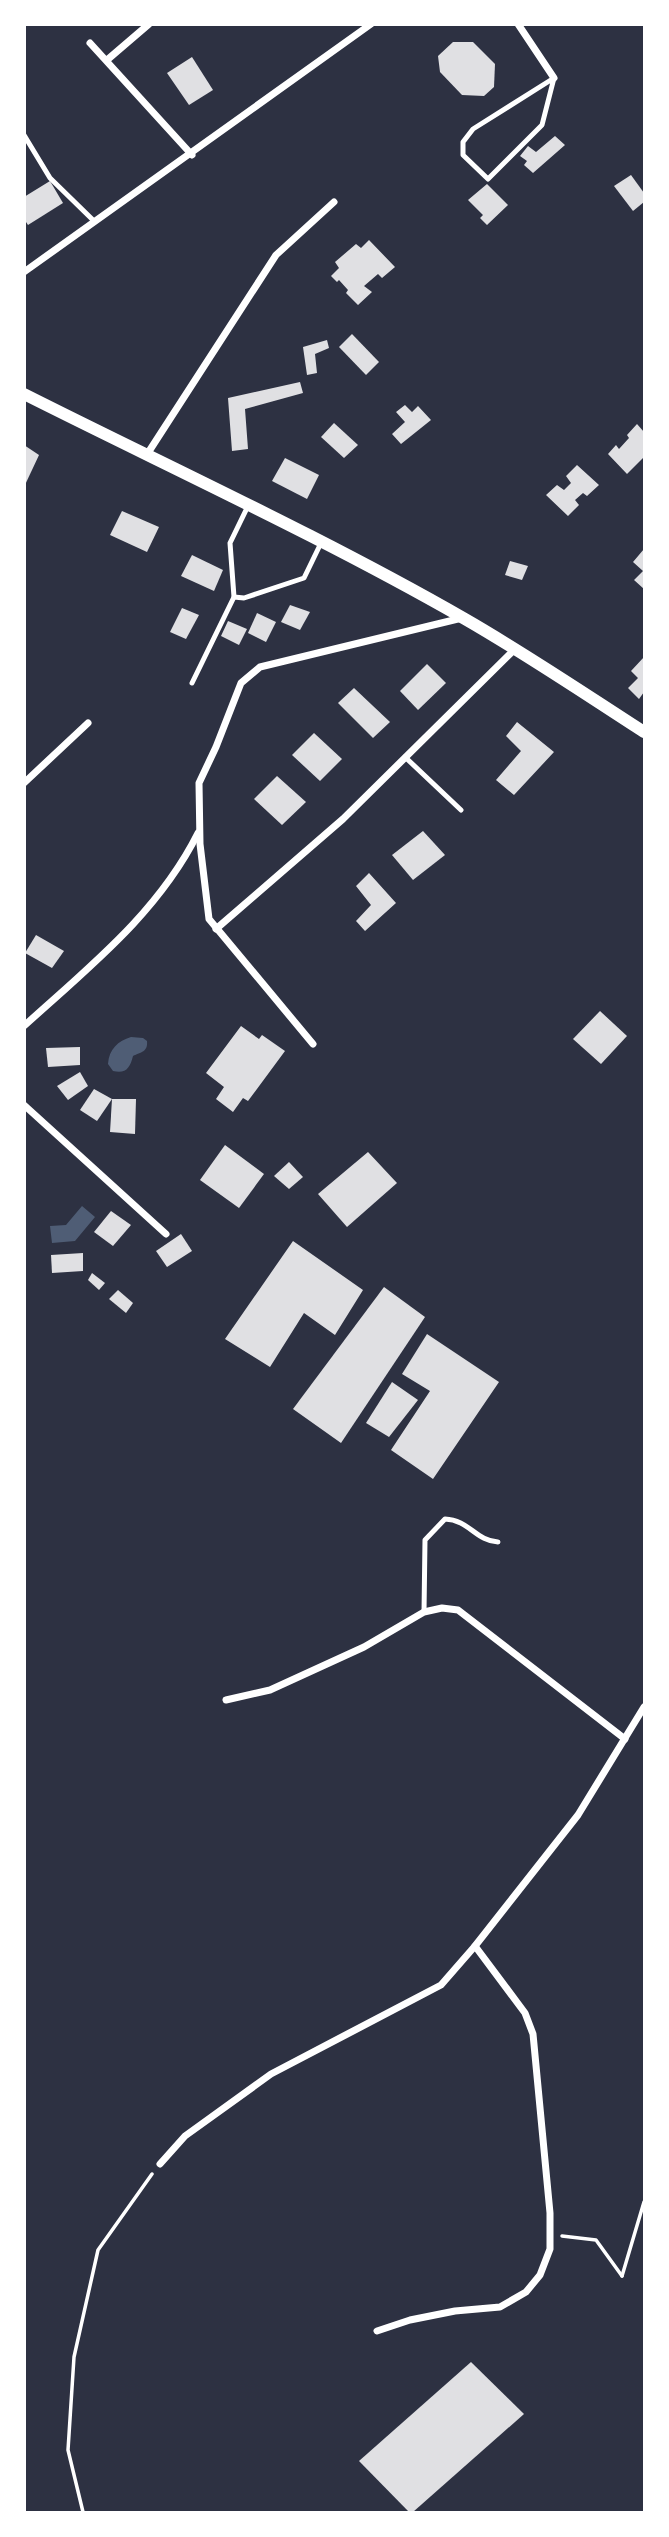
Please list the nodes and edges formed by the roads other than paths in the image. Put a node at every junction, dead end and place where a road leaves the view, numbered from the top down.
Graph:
1 (149, 24) edge
2 (371, 24) edge
3 (518, 24) edge
4 (89, 43) dead end
5 (107, 60) junction
6 (554, 78) junction
7 (24, 135) edge
8 (192, 155) junction
9 (334, 202) dead end
10 (94, 221) junction
11 (24, 272) edge
12 (24, 394) edge
13 (146, 456) junction
14 (248, 506) junction
15 (321, 543) junction
16 (234, 597) junction
17 (462, 617) junction
18 (516, 649) junction
19 (192, 683) dead end
20 (88, 723) dead end
21 (645, 732) edge
22 (405, 757) junction
23 (24, 783) edge
24 (461, 810) dead end
25 (200, 830) junction
26 (216, 929) junction
27 (24, 1027) edge
28 (313, 1044) dead end
29 (24, 1105) edge
30 (166, 1234) dead end
31 (498, 1542) dead end
32 (425, 1612) junction
33 (226, 1700) dead end
34 (645, 1707) edge
35 (625, 1739) junction
36 (475, 1946) junction
37 (160, 2164) road end
38 (377, 2330) dead end

1 - 5 street
2 - 8 street
3 - 6 street
4 - 5 street
5 - 8 street
6 - 6 lane
7 - 10 lane
8 - 10 street
9 - 13 street
10 - 11 street
12 - 13 street
13 - 14 street
14 - 15 street
14 - 16 lane
15 - 16 lane
15 - 17 street
16 - 19 lane
17 - 18 street
17 - 25 street
18 - 21 street
18 - 22 street
20 - 23 street
22 - 24 lane
22 - 26 street
25 - 26 street
25 - 27 street
26 - 28 street
29 - 30 street
31 - 32 lane
32 - 33 street
32 - 35 street
34 - 35 street
35 - 36 street
36 - 37 street
36 - 38 street

